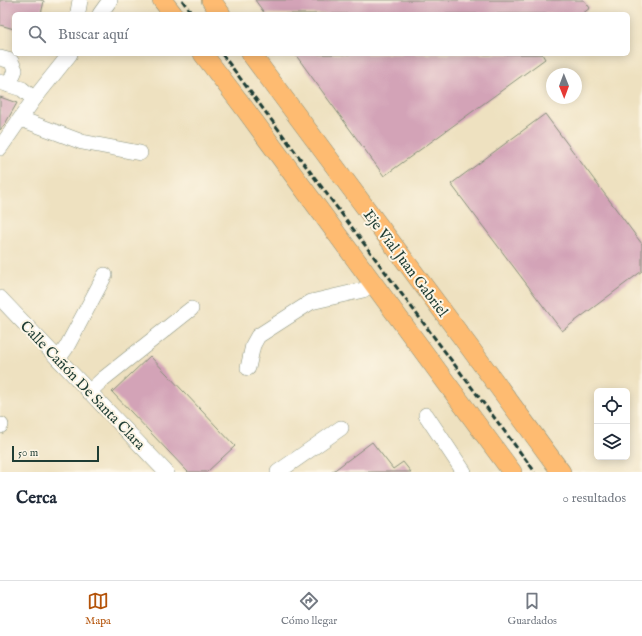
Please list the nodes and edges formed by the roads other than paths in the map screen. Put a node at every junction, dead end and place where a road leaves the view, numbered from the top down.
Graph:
1 (80, 0) edge
2 (110, 0) edge
3 (162, 0) edge
4 (211, 0) edge
5 (78, 12) edge
6 (101, 12) edge
7 (171, 12) edge
8 (220, 12) edge
9 (68, 56) edge
10 (205, 56) edge
11 (252, 56) edge
12 (0, 58) edge
13 (5, 83) edge
14 (34, 99) junction
15 (21, 119) junction
16 (0, 148) edge
17 (140, 153) dead end
18 (105, 275) dead end
19 (373, 283) junction
20 (0, 298) edge
21 (191, 309) dead end
22 (58, 359) junction
23 (248, 368) dead end
24 (90, 392) junction
25 (426, 415) dead end
26 (341, 428) dead end
27 (166, 472) edge
28 (278, 472) edge
29 (464, 472) edge
30 (512, 472) edge
31 (561, 472) edge

1 - 5 street
2 - 6 street
3 - 7 main road
4 - 8 main road
9 - 14 street
10 - 19 main road
11 - 31 main road, Eje Vial Juan Gabriel
12 - 13 street
13 - 14 street
14 - 15 street
15 - 16 street
15 - 17 street
18 - 22 street
19 - 23 street
19 - 30 main road
20 - 22 street, Calle Cañón De Santa Clara
21 - 24 street
22 - 24 street, Calle Cañón De Santa Clara
24 - 27 street, Calle Cañón De Santa Clara
25 - 29 street
26 - 28 street

